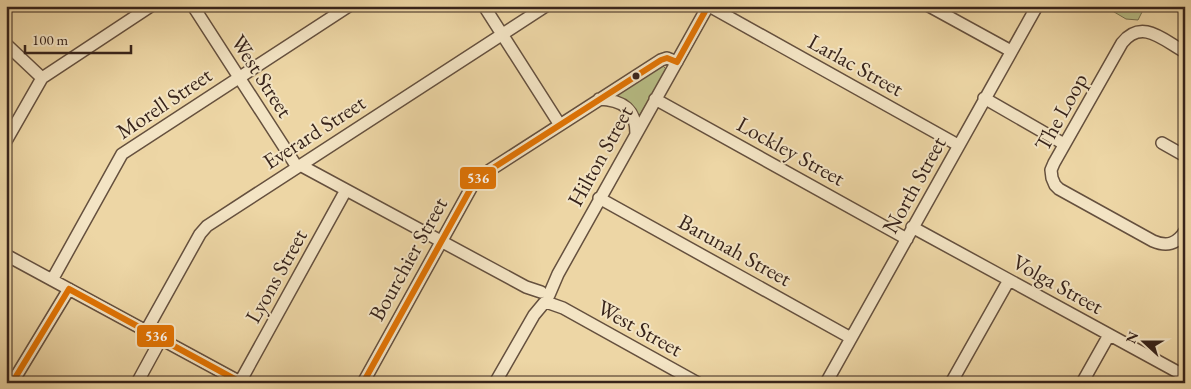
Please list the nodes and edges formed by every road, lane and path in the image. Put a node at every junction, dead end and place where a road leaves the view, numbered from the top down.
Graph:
1 (151, 6) edge
2 (194, 6) edge
3 (349, 6) edge
4 (484, 6) edge
5 (546, 6) edge
6 (708, 6) edge
7 (930, 6) edge
8 (1037, 6) edge
9 (502, 34) junction
10 (6, 44) edge
11 (1011, 51) junction
12 (1185, 52) edge
13 (677, 62) junction
14 (239, 77) junction
15 (42, 78) junction
16 (984, 98) junction
17 (599, 99) junction
18 (656, 99) junction
19 (560, 125) junction
20 (636, 134) junction
21 (6, 141) edge
22 (1162, 143) dead end
23 (1064, 144) junction
24 (958, 145) junction
25 (1185, 156) edge
26 (299, 166) junction
27 (346, 190) junction
28 (600, 198) junction
29 (912, 227) junction
30 (1185, 231) edge
31 (907, 239) junction
32 (441, 241) junction
33 (6, 255) edge
34 (52, 280) junction
35 (1009, 280) junction
36 (68, 289) junction
37 (544, 297) junction
38 (146, 331) junction
39 (1109, 335) junction
40 (851, 338) junction
41 (162, 339) junction
42 (1185, 376) edge
43 (241, 382) edge
44 (12, 383) edge
45 (137, 383) edge
46 (362, 383) edge
47 (495, 383) edge
48 (698, 383) edge
49 (826, 383) edge
50 (951, 383) edge
51 (1082, 383) edge

1 - 15 street
2 - 14 street, West Street
3 - 14 street, Morell Street
4 - 9 street
5 - 9 street, Everard Street
6 - 13 street, Hilton Street
6 - 24 street, Larlac Street
7 - 11 street
8 - 11 street, North Street
9 - 19 street
9 - 26 street, Everard Street
10 - 15 street
11 - 16 street, North Street
12 - 23 street, The Loop
13 - 17 street, Bourchier Street
13 - 18 street, Hilton Street
14 - 26 street, West Street
14 - 34 street, Morell Street
15 - 21 street
16 - 23 street
16 - 24 street, North Street
17 - 19 street, Bourchier Street
17 - 20 street
18 - 20 street, Hilton Street
18 - 31 street, Lockley Street
19 - 32 street, Bourchier Street
20 - 28 street, Hilton Street
22 - 25 street
23 - 30 street, The Loop
24 - 29 street, North Street
26 - 27 street, West Street
26 - 38 street, Everard Street
27 - 32 street, West Street
27 - 43 street, Lyons Street
28 - 37 street, Hilton Street
28 - 40 street, Barunah Street
29 - 31 street, North Street
29 - 35 street, Volga Street
31 - 40 street, North Street
32 - 37 street, West Street
32 - 46 street, Bourchier Street
33 - 34 street
34 - 36 street
35 - 39 street, Volga Street
35 - 50 street
36 - 38 street
36 - 44 street
37 - 47 street, Hilton Street
37 - 48 street, West Street
38 - 41 street
39 - 42 street, Volga Street
39 - 51 street
40 - 49 street, North Street
41 - 43 street
41 - 45 street

